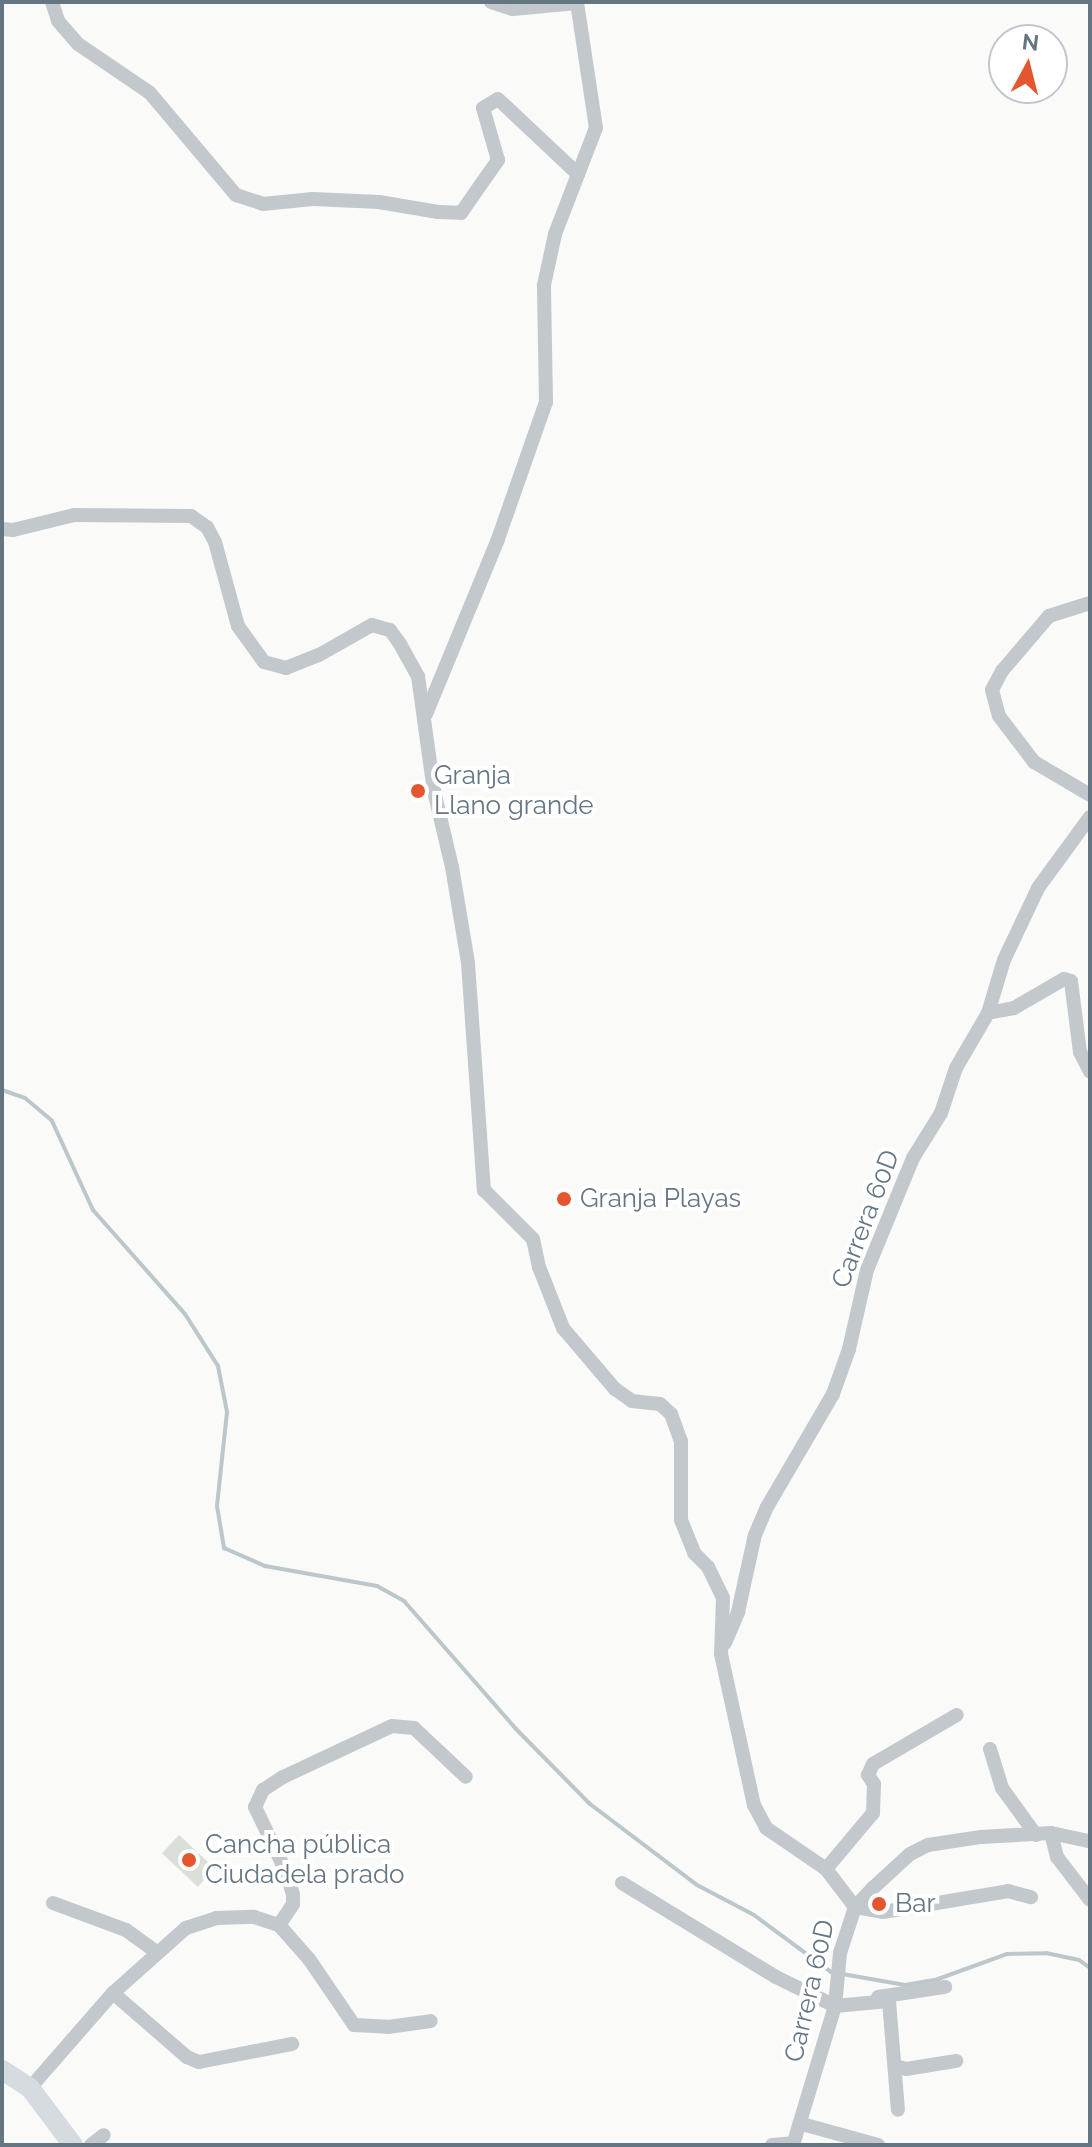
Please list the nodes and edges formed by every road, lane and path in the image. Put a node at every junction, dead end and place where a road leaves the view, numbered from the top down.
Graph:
1 (52, 2) edge
2 (491, 2) edge
3 (577, 2) edge
4 (578, 174) junction
5 (2, 529) edge
6 (1090, 603) edge
7 (426, 714) junction
8 (1090, 795) edge
9 (1090, 817) edge
10 (988, 1013) junction
11 (1090, 1072) edge
12 (721, 1654) junction
13 (957, 1715) dead end
14 (990, 1749) dead end
15 (466, 1777) dead end
16 (1044, 1834) junction
17 (1090, 1841) edge
18 (826, 1869) junction
19 (622, 1883) dead end
20 (1031, 1897) dead end
21 (1090, 1900) edge
22 (53, 1903) dead end
23 (855, 1907) junction
24 (279, 1925) junction
25 (156, 1952) junction
26 (945, 1987) dead end
27 (113, 1993) junction
28 (835, 2001) junction
29 (431, 2021) dead end
30 (292, 2044) dead end
31 (956, 2061) dead end
32 (895, 2066) junction
33 (2, 2070) edge
34 (30, 2088) junction
35 (898, 2110) dead end
36 (802, 2124) junction
37 (104, 2135) dead end
38 (793, 2144) edge
39 (73, 2145) edge
40 (91, 2145) edge
41 (772, 2145) edge
42 (878, 2145) edge

1 - 4 street
2 - 3 street
3 - 4 street
4 - 7 street
5 - 7 street
6 - 8 street
7 - 12 street, Carrera 60D
9 - 10 street, Carrera 60D
10 - 11 street
10 - 12 street, Carrera 60D
12 - 18 street, Carrera 60D
13 - 18 street
14 - 16 street
15 - 24 street
16 - 17 street
16 - 21 street
16 - 23 street
18 - 23 street, Carrera 60D
19 - 28 street
20 - 23 street
22 - 25 street
23 - 28 street, Carrera 60D
24 - 25 street
24 - 29 street
25 - 27 street
26 - 28 street
27 - 30 street
27 - 34 street
28 - 32 street
28 - 36 street, Carrera 60D
31 - 32 street
32 - 35 street
33 - 34 main road
34 - 39 main road
36 - 38 street, Carrera 60D
36 - 42 street
37 - 40 street
38 - 41 street

